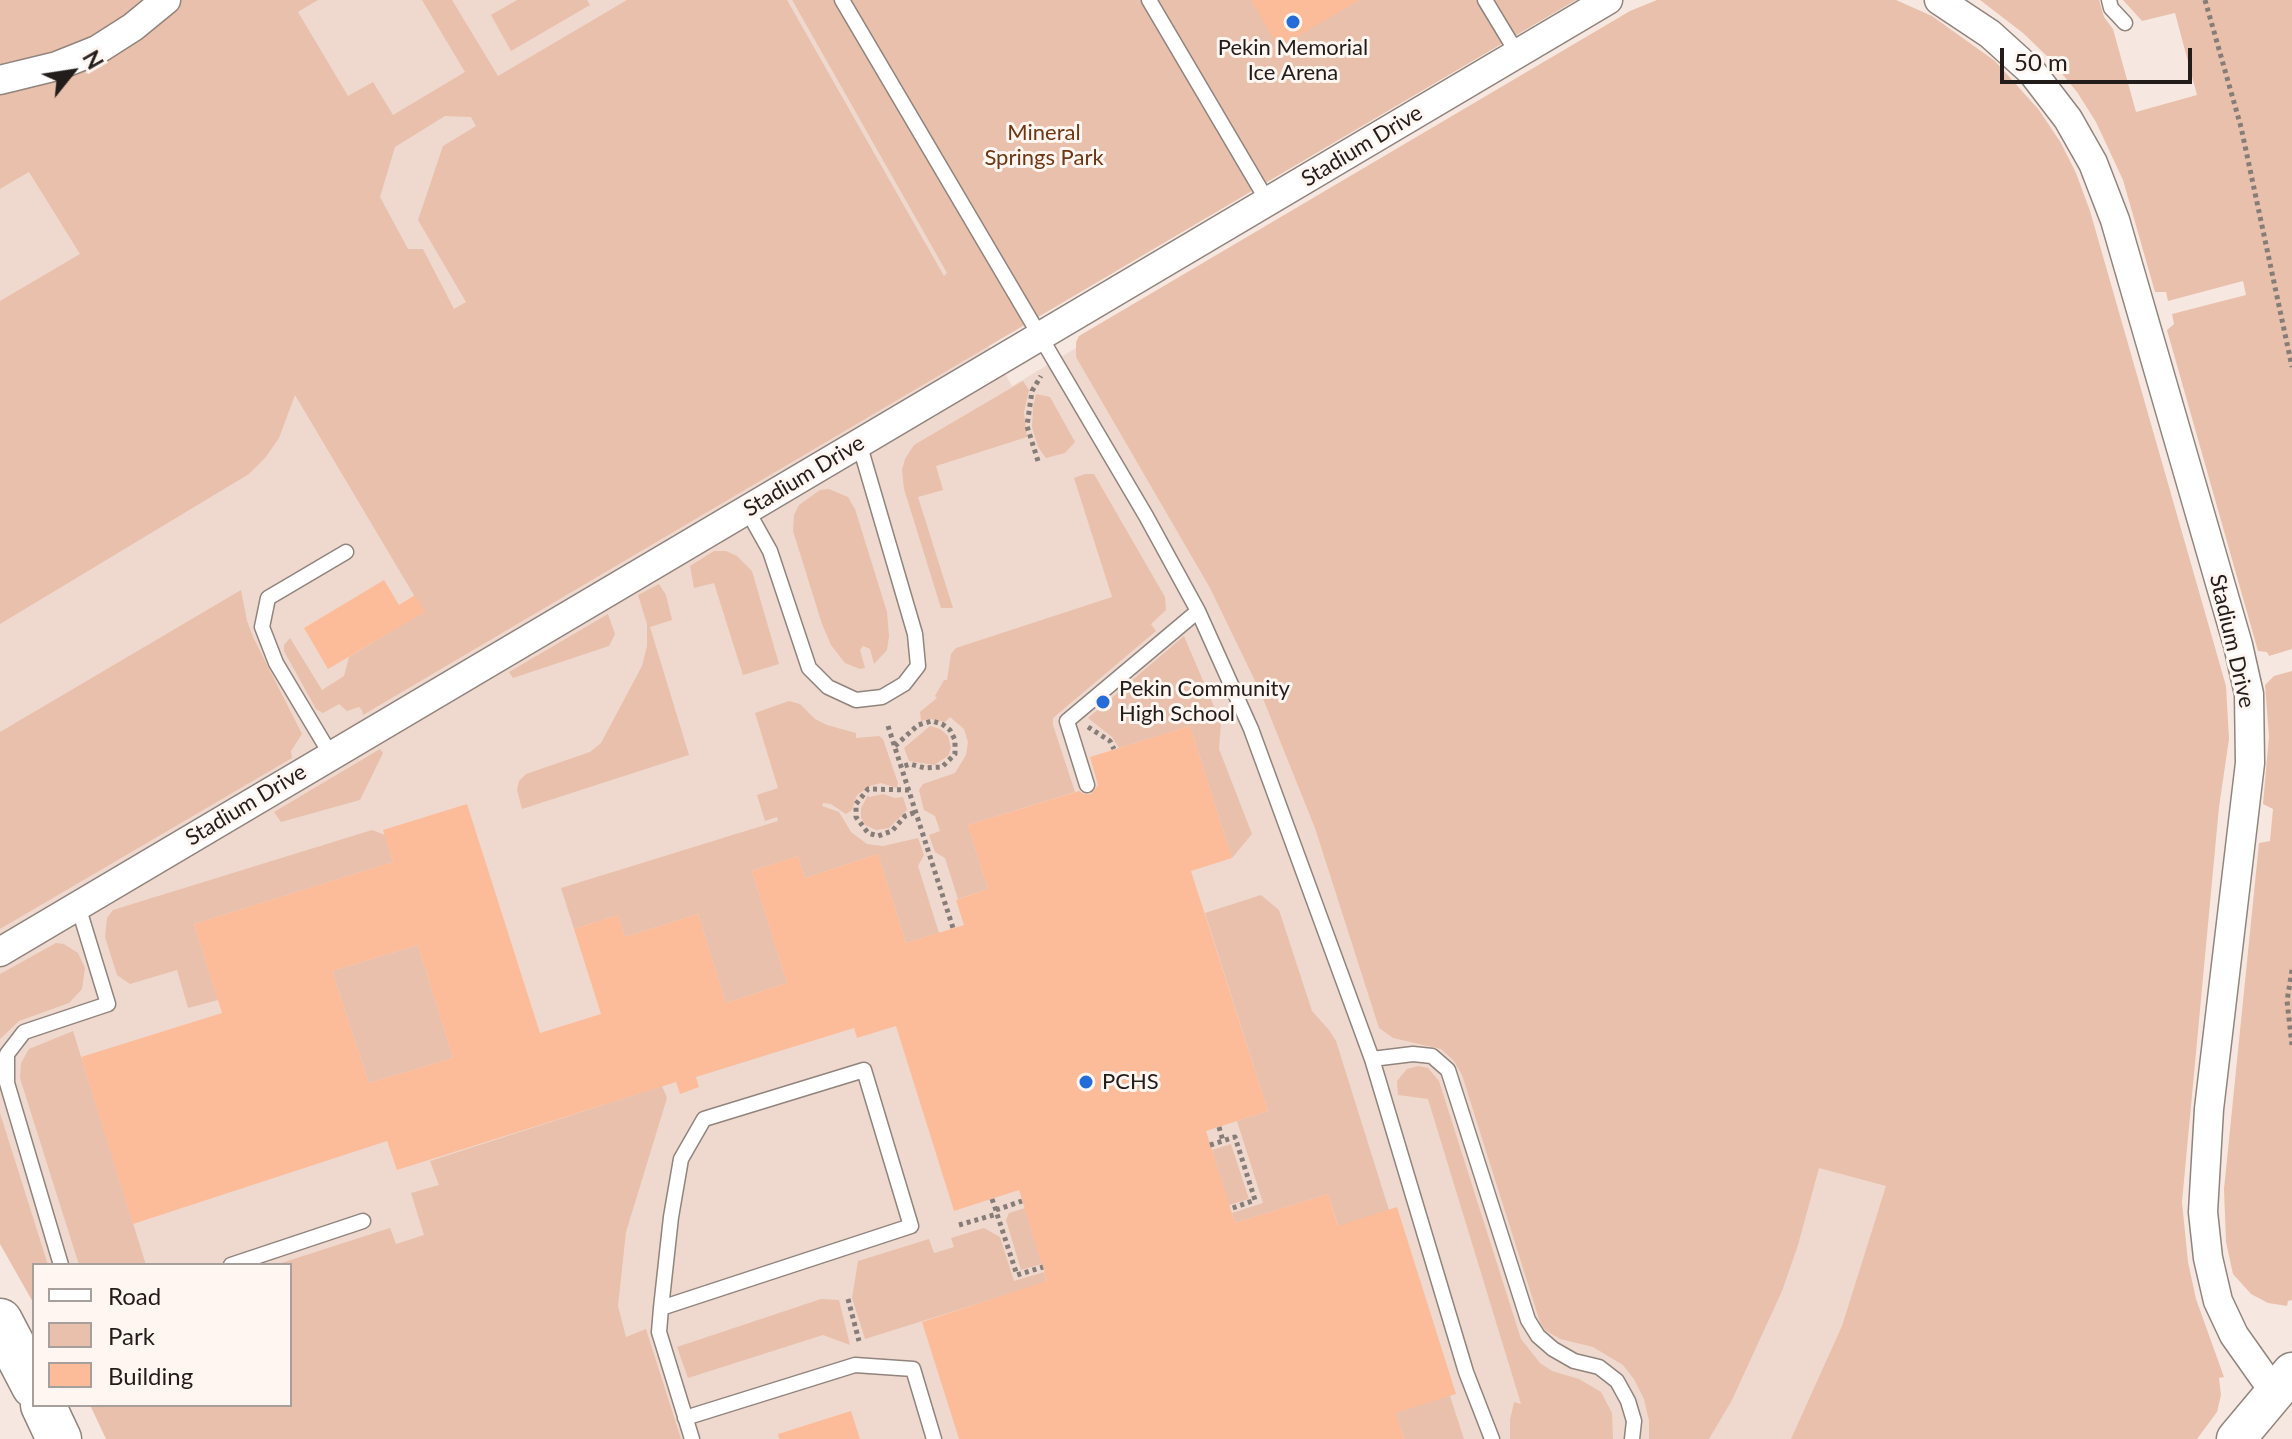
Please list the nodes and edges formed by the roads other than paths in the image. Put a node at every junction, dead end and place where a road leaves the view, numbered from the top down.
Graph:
1 (166, 0) edge
2 (842, 0) edge
3 (1149, 0) edge
4 (1485, 0) edge
5 (1608, 0) edge
6 (1939, 0) edge
7 (2109, 0) edge
8 (2125, 23) dead end
9 (1517, 53) junction
10 (0, 80) edge
11 (1268, 202) junction
12 (1039, 336) junction
13 (859, 443) junction
14 (747, 510) junction
15 (346, 552) dead end
16 (1198, 611) junction
17 (331, 755) junction
18 (1087, 785) dead end
19 (78, 906) junction
20 (0, 952) edge
21 (1372, 1059) junction
22 (363, 1221) dead end
23 (60, 1263) edge
24 (237, 1263) edge
25 (661, 1308) junction
26 (0, 1321) edge
27 (32, 1382) edge
28 (2283, 1382) edge
29 (44, 1407) edge
30 (685, 1418) junction
31 (59, 1439) edge
32 (692, 1439) edge
33 (934, 1439) edge
34 (1492, 1439) edge
35 (1632, 1439) edge
36 (2236, 1439) edge

1 - 10 street
2 - 12 lane
3 - 11 lane
4 - 9 lane
5 - 9 street, Stadium Drive
6 - 28 street, Stadium Drive
7 - 8 lane
9 - 11 street, Stadium Drive
11 - 12 street, Stadium Drive
12 - 13 street, Stadium Drive
12 - 16 lane
13 - 14 street, Stadium Drive
13 - 14 lane
14 - 17 street, Stadium Drive
15 - 17 lane
16 - 18 lane
16 - 21 lane
17 - 19 street, Stadium Drive
19 - 20 street, Stadium Drive
19 - 23 lane
21 - 34 lane
21 - 35 lane
22 - 24 lane
25 - 25 lane
25 - 30 lane
26 - 27 main road
28 - 36 main road
29 - 31 main road
30 - 32 lane
30 - 33 lane

